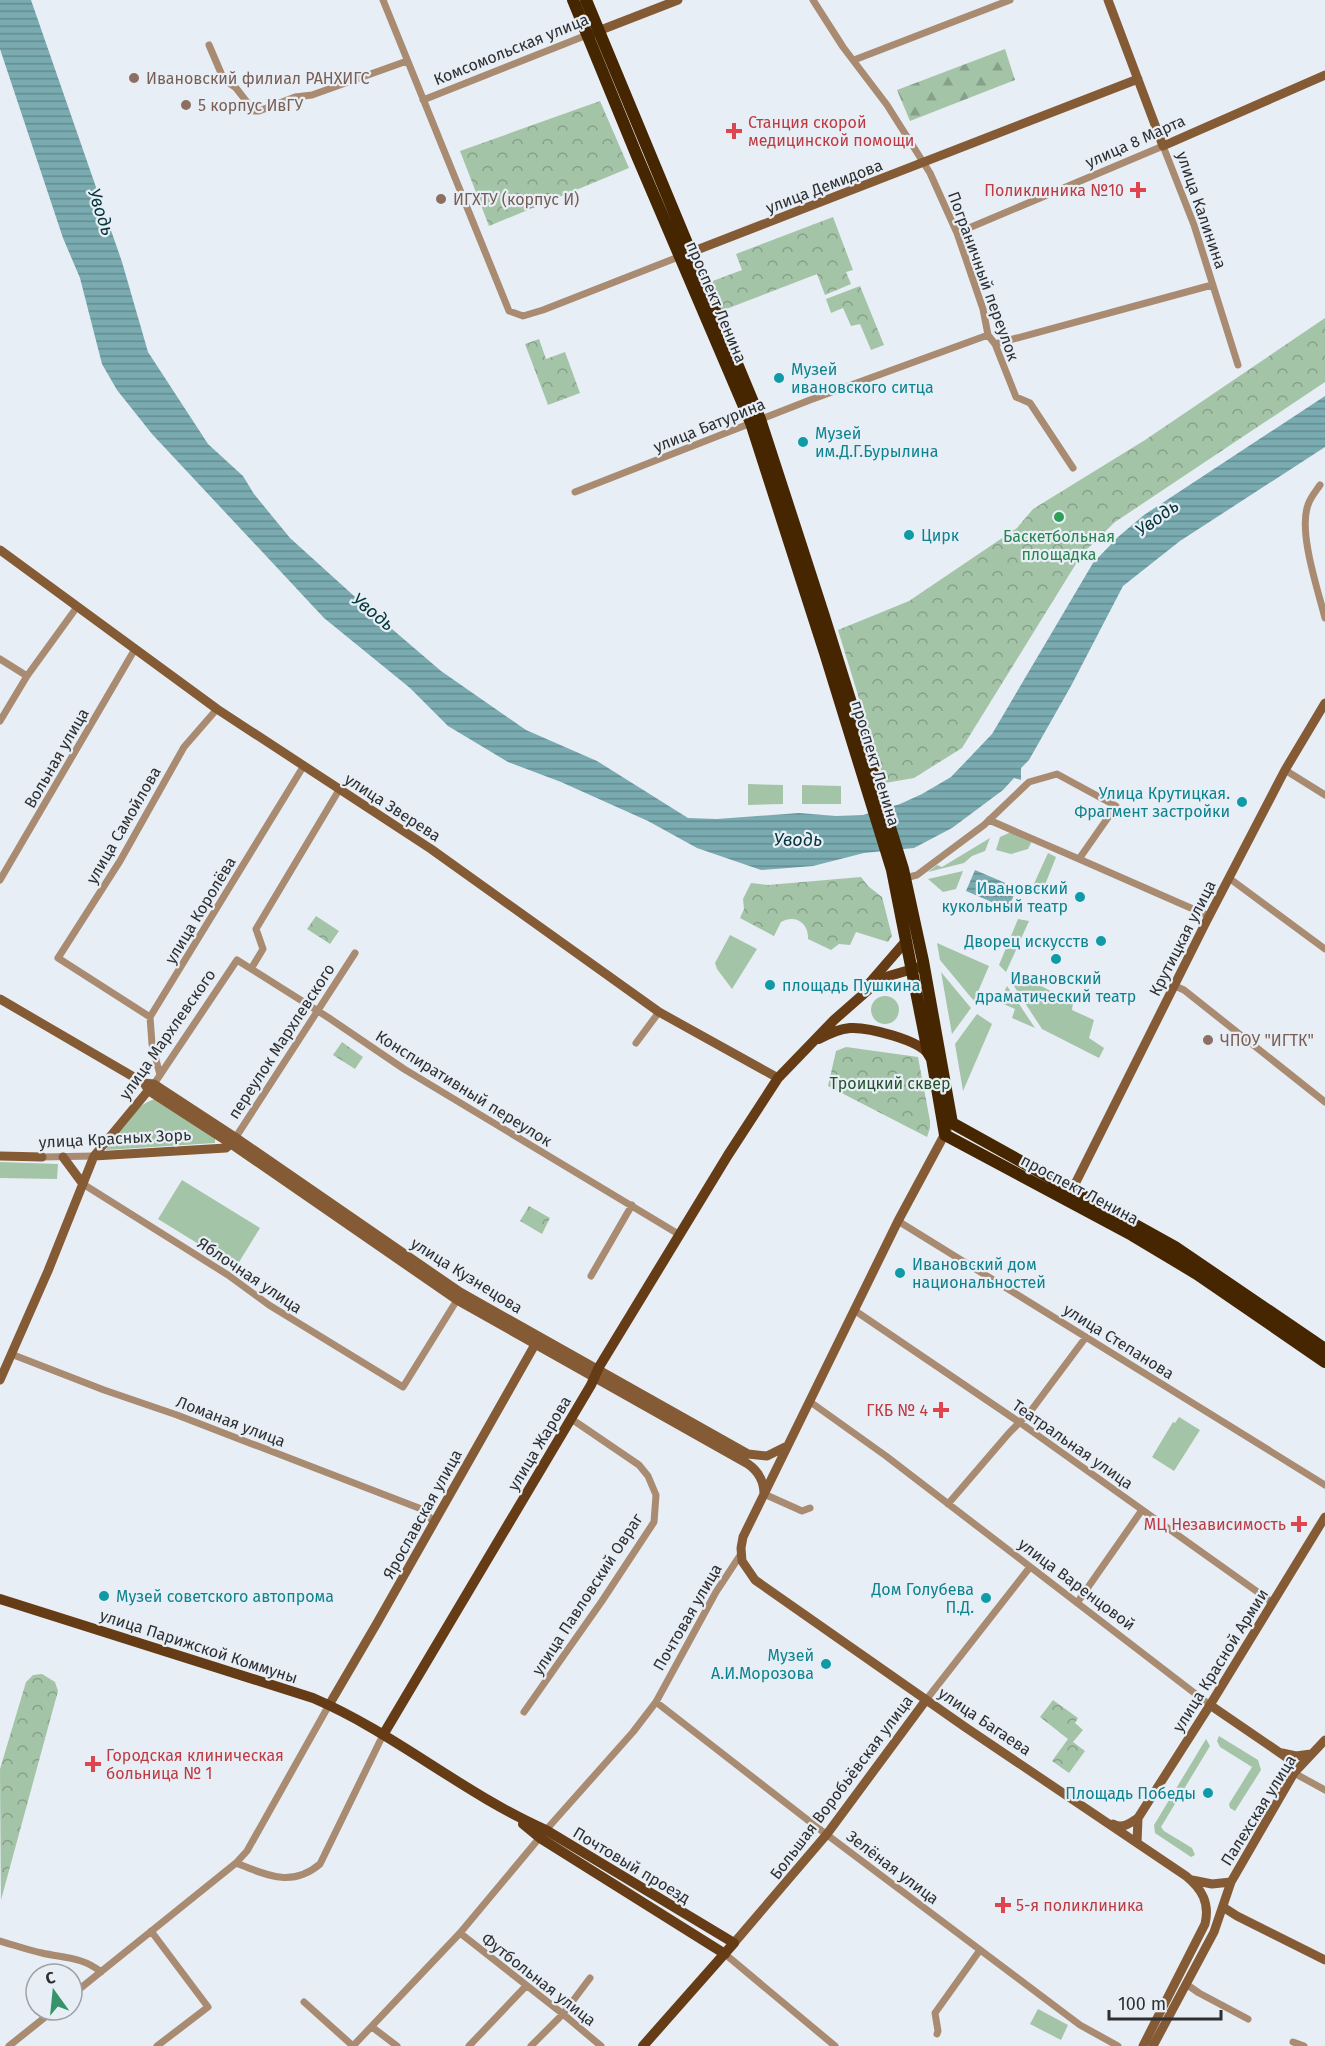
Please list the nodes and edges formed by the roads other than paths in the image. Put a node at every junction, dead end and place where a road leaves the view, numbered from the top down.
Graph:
1 (383, 0) edge
2 (573, 0) edge
3 (586, 0) edge
4 (678, 0) edge
5 (813, 0) edge
6 (1010, 0) edge
7 (1108, 0) edge
8 (593, 33) junction
9 (209, 45) dead end
10 (854, 60) junction
11 (406, 61) junction
12 (1325, 75) edge
13 (1138, 79) junction
14 (423, 100) junction
15 (1163, 146) junction
16 (923, 163) junction
17 (957, 233) junction
18 (684, 255) junction
19 (1212, 285) junction
20 (988, 334) junction
21 (995, 344) junction
22 (1238, 365) dead end
23 (755, 421) junction
24 (1073, 468) dead end
25 (1320, 485) dead end
26 (575, 492) dead end
27 (0, 550) edge
28 (78, 607) junction
29 (1325, 618) edge
30 (135, 649) junction
31 (0, 659) edge
32 (27, 676) junction
33 (1325, 703) edge
34 (216, 709) junction
35 (0, 721) edge
36 (303, 767) junction
37 (1285, 770) junction
38 (339, 790) junction
39 (1325, 795) edge
40 (989, 820) junction
41 (1079, 859) junction
42 (900, 873) junction
43 (1229, 878) junction
44 (0, 880) edge
45 (1209, 916) junction
46 (906, 941) junction
47 (1325, 949) edge
48 (355, 953) dead end
49 (237, 960) joint
50 (918, 967) junction
51 (251, 969) junction
52 (1175, 986) junction
53 (0, 999) edge
54 (854, 1002) junction
55 (317, 1011) junction
56 (659, 1012) junction
57 (150, 1017) junction
58 (636, 1043) dead end
59 (804, 1050) junction
60 (932, 1059) junction
61 (160, 1075) junction
62 (778, 1078) junction
63 (149, 1086) junction
64 (1325, 1102) edge
65 (952, 1123) junction
66 (945, 1135) junction
67 (233, 1141) junction
68 (0, 1156) edge
69 (94, 1156) junction
70 (42, 1157) joint
71 (63, 1157) junction
72 (83, 1184) junction
73 (1072, 1190) junction
74 (632, 1205) junction
75 (898, 1221) junction
76 (680, 1235) junction
77 (591, 1276) dead end
78 (457, 1300) junction
79 (854, 1310) junction
80 (1086, 1337) junction
81 (537, 1340) junction
82 (1325, 1349) edge
83 (12, 1354) junction
84 (1325, 1362) edge
85 (596, 1374) junction
86 (0, 1380) edge
87 (809, 1401) junction
88 (570, 1418) junction
89 (1019, 1422) junction
90 (788, 1444) junction
91 (1325, 1485) edge
92 (764, 1494) junction
93 (948, 1504) junction
94 (810, 1508) dead end
95 (1142, 1510) junction
96 (1325, 1517) edge
97 (434, 1522) junction
98 (741, 1554) junction
99 (1030, 1567) junction
100 (0, 1599) edge
101 (1273, 1603) junction
102 (1077, 1604) junction
103 (926, 1700) junction
104 (656, 1702) junction
105 (329, 1705) junction
106 (1210, 1705) junction
107 (524, 1712) dead end
108 (383, 1735) junction
109 (1325, 1740) edge
110 (1280, 1752) junction
111 (1311, 1754) junction
112 (1294, 1773) junction
113 (1325, 1790) edge
114 (1138, 1818) junction
115 (1102, 1819) junction
116 (543, 1834) junction
117 (827, 1834) junction
118 (1137, 1843) junction
119 (236, 1863) junction
120 (1190, 1879) junction
121 (1231, 1882) junction
122 (1224, 1907) junction
123 (151, 1931) junction
124 (460, 1933) junction
125 (0, 1941) edge
126 (734, 1943) junction
127 (980, 1950) junction
128 (725, 1954) junction
129 (1325, 1960) edge
130 (101, 1972) junction
131 (590, 1978) dead end
132 (1186, 1984) junction
133 (84, 1985) edge
134 (526, 1986) junction
135 (304, 2002) dead end
136 (563, 2014) junction
137 (1248, 2019) dead end
138 (39, 2022) edge
139 (372, 2027) junction
140 (937, 2034) dead end
141 (1293, 2042) dead end
142 (600, 2045) edge
143 (9, 2046) edge
144 (157, 2046) edge
145 (353, 2046) edge
146 (398, 2046) edge
147 (470, 2046) edge
148 (531, 2046) edge
149 (643, 2046) edge
150 (835, 2046) edge
151 (1118, 2046) edge
152 (1143, 2046) edge
153 (1153, 2046) edge
154 (1304, 2046) edge

1 - 11 street
2 - 8 highway, проспект Ленина
3 - 8 highway, проспект Ленина
4 - 8 main road, Комсомольская улица
5 - 10 street, Пограничный переулок
6 - 10 street
7 - 13 main road, улица Калинина
8 - 14 street, Комсомольская улица
8 - 18 highway, проспект Ленина
9 - 11 street
10 - 16 street, Пограничный переулок
11 - 14 street
12 - 15 main road, улица 8 Марта
13 - 15 main road, улица Калинина
13 - 16 main road, улица Демидова
14 - 18 street, улица Демидова
15 - 17 street, улица 8 Марта
15 - 19 street, улица Калинина
16 - 17 street, Пограничный переулок
16 - 18 main road, улица Демидова
17 - 20 street, Пограничный переулок
18 - 23 highway, проспект Ленина
19 - 21 street
19 - 22 street, улица Калинина
20 - 21 street, Пограничный переулок
20 - 23 street, улица Батурина
21 - 24 street, Пограничный переулок
23 - 26 street, улица Батурина
23 - 42 highway, проспект Ленина
25 - 29 street
27 - 28 main road, улица Зверева
28 - 30 main road, улица Зверева
28 - 32 street
30 - 34 main road, улица Зверева
30 - 44 street, Вольная улица
31 - 32 street
32 - 35 street
33 - 37 main road, Крутицкая улица
34 - 36 main road, улица Зверева
34 - 57 street, улица Самойлова
36 - 38 main road, улица Зверева
36 - 57 street, улица Королёва
37 - 39 street
37 - 43 main road, Крутицкая улица
38 - 51 street
38 - 56 main road, улица Зверева
40 - 41 street
40 - 41 street
40 - 42 street
41 - 45 street
42 - 46 highway, проспект Ленина
42 - 50 highway, проспект Ленина
43 - 45 main road, Крутицкая улица
43 - 47 street
45 - 52 main road, Крутицкая улица
46 - 50 highway, проспект Ленина
46 - 54 main road
48 - 55 street, переулок Мархлевского
49 - 51 street, Конспиративный переулок
49 - 61 street, улица Мархлевского
50 - 54 main road
50 - 60 highway, проспект Ленина
50 - 65 highway, проспект Ленина
51 - 55 street, Конспиративный переулок
52 - 64 street
52 - 73 main road, Крутицкая улица
53 - 63 main road, улица Кузнецова
54 - 59 main road
55 - 67 street, переулок Мархлевского
55 - 74 street, Конспиративный переулок
56 - 58 street
56 - 62 main road, улица Зверева
57 - 61 street
59 - 60 main road
59 - 62 main road, улица Жарова
60 - 66 highway, проспект Ленина
61 - 63 street, улица Мархлевского
62 - 76 main road, улица Жарова
63 - 67 main road, улица Кузнецова
63 - 69 main road, улица Мархлевского
65 - 66 main road, Почтовая улица
65 - 73 highway, проспект Ленина
66 - 75 main road, Почтовая улица
66 - 84 highway, проспект Ленина
67 - 69 main road, улица Красных Зорь
67 - 78 main road, улица Кузнецова
67 - 81 main road, улица Кузнецова
68 - 70 main road, улица Красных Зорь
69 - 71 street, улица Красных Зорь
69 - 72 main road, улица Мархлевского
70 - 71 street, улица Красных Зорь
71 - 72 main road
72 - 78 street, Яблочная улица
72 - 83 main road, улица Мархлевского
73 - 82 highway, проспект Ленина
74 - 76 street, Конспиративный переулок
74 - 77 street
75 - 79 main road, Почтовая улица
75 - 80 street, улица Степанова
76 - 85 main road, улица Жарова
78 - 81 main road, улица Кузнецова
79 - 87 main road, Почтовая улица
79 - 89 street, Театральная улица
80 - 89 street
80 - 91 street, улица Степанова
81 - 85 main road, улица Кузнецова
81 - 97 main road, Ярославская улица
83 - 86 main road, улица Мархлевского
83 - 97 street, Ломаная улица
85 - 88 main road, улица Жарова
85 - 90 main road, улица Кузнецова
85 - 92 main road, улица Кузнецова
87 - 90 main road, Почтовая улица
87 - 93 street, улица Варенцовой
88 - 107 street, улица Павловский Овраг
88 - 108 main road, улица Жарова
89 - 93 street
89 - 95 street, Театральная улица
90 - 92 main road, Почтовая улица
92 - 94 street
92 - 98 main road, Почтовая улица
93 - 99 street, улица Варенцовой
95 - 101 street, Театральная улица
95 - 102 street
96 - 101 main road, улица Красной Армии
97 - 105 main road, Ярославская улица
98 - 103 main road, улица Багаева
98 - 104 street, Почтовая улица
99 - 102 street, улица Варенцовой
99 - 103 street, Большая Воробьёвская улица
100 - 105 main road, улица Парижской Коммуны
101 - 106 main road, улица Красной Армии
102 - 106 street, улица Варенцовой
103 - 115 main road, улица Багаева
103 - 117 main road, Большая Воробьёвская улица
104 - 116 street, Почтовая улица
104 - 117 street, Зелёная улица
105 - 108 main road, улица Парижской Коммуны
105 - 119 street
106 - 110 main road, улица Варенцовой
106 - 114 main road, улица Красной Армии
108 - 116 main road, Почтовый проезд
108 - 119 street, улица Жарова
109 - 111 main road, Палехская улица
110 - 111 main road, Палехская улица
110 - 112 main road, улица Варенцовой
111 - 112 main road, Палехская улица
112 - 113 street, улица Варенцовой
112 - 121 main road, Палехская улица
114 - 115 main road
114 - 118 main road
115 - 118 main road, улица Багаева
116 - 124 street, Почтовая улица
116 - 126 main road, Почтовый проезд
116 - 128 main road, Почтовый проезд
117 - 126 main road, Большая Воробьёвская улица
117 - 127 street, Зелёная улица
118 - 120 main road, улица Багаева
119 - 123 street
120 - 121 main road, улица Багаева
120 - 152 main road
121 - 122 main road, Палехская улица
122 - 129 main road
122 - 132 main road, Палехская улица
123 - 130 street
123 - 144 street
124 - 134 street, Футбольная улица
124 - 139 street, Почтовая улица
125 - 130 street
126 - 128 main road, Большая Воробьёвская улица
127 - 140 street
127 - 151 street, Зелёная улица
128 - 149 main road, Большая Воробьёвская улица
128 - 150 street
130 - 133 street
131 - 136 street
132 - 137 street
132 - 153 main road, Палехская улица
134 - 136 street, Футбольная улица
134 - 147 street
135 - 145 street
136 - 142 street, Футбольная улица
136 - 148 street
138 - 143 street
139 - 145 street, Почтовая улица
139 - 146 street
141 - 154 street

